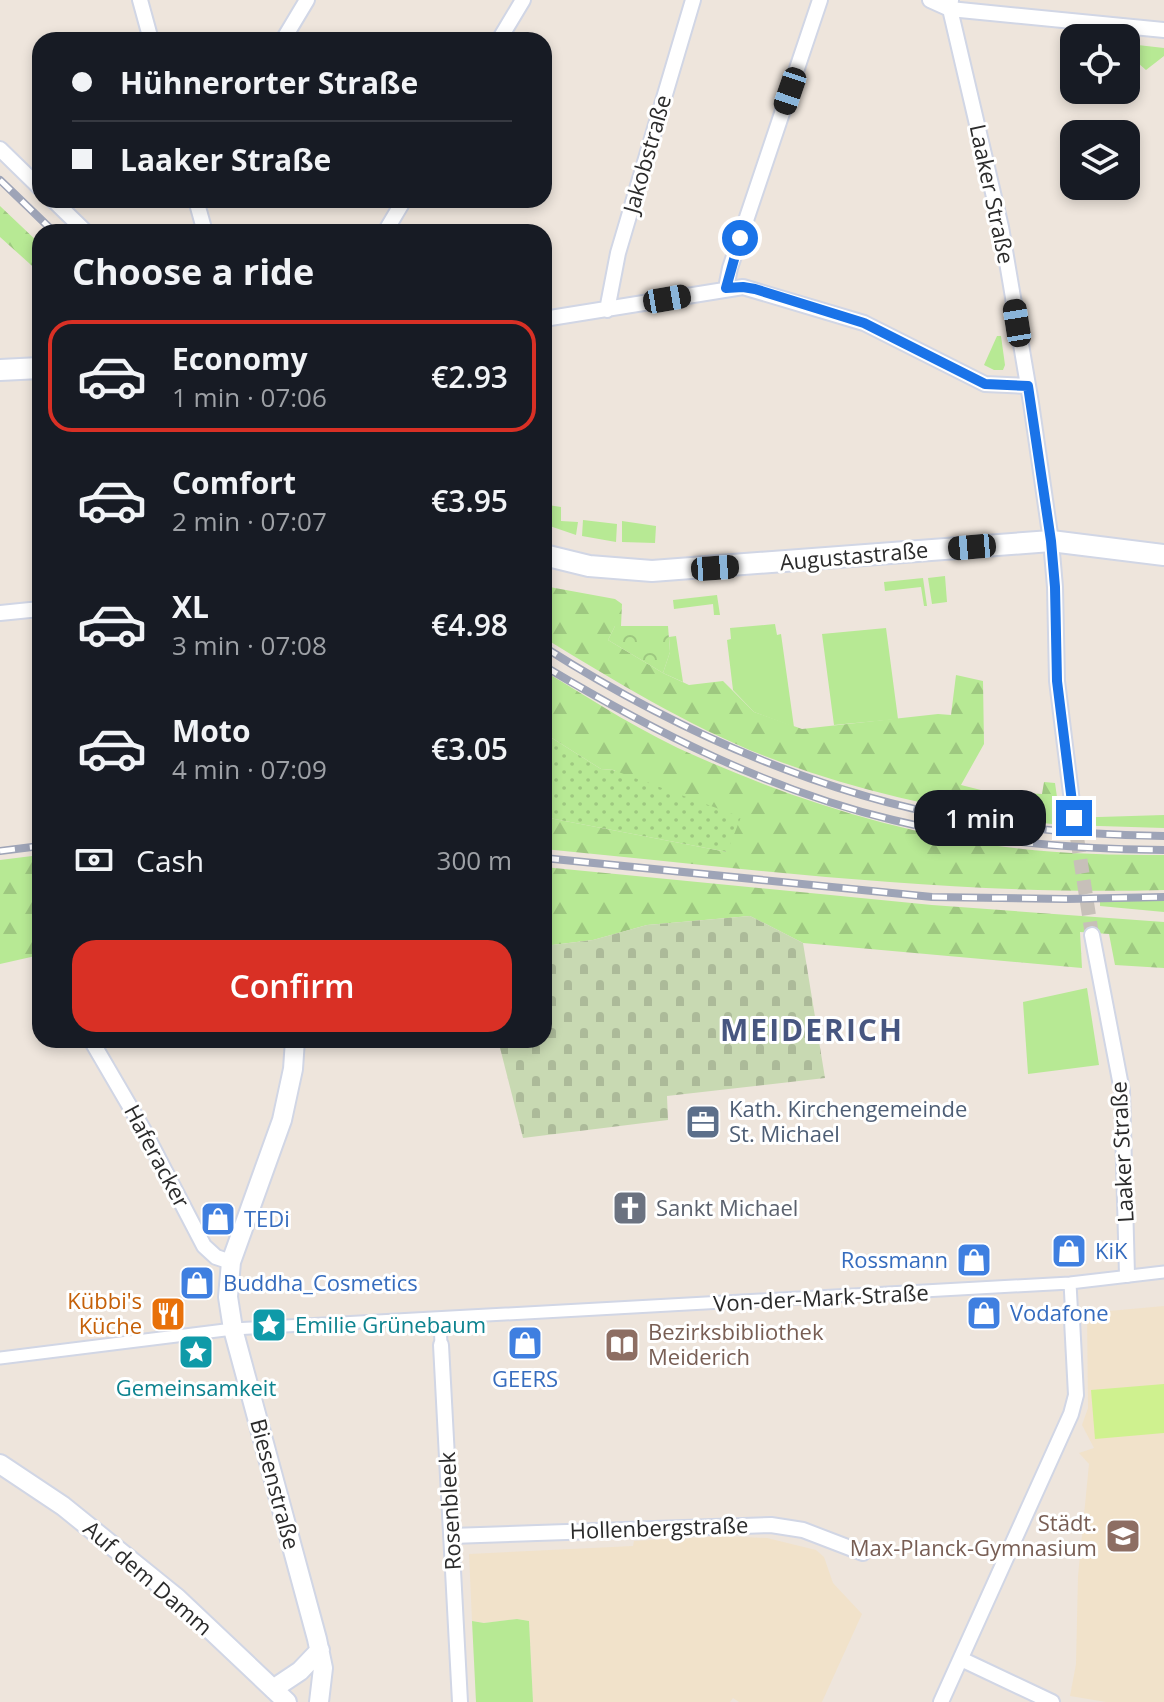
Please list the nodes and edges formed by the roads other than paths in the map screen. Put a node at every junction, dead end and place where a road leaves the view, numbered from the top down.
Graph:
1 (140, 0) edge
2 (307, 0) edge
3 (523, 0) edge
4 (693, 0) edge
5 (820, 0) edge
6 (930, 0) edge
7 (950, 4) edge
8 (1164, 30) edge
9 (149, 32) edge
10 (288, 32) edge
11 (504, 32) edge
12 (0, 149) edge
13 (32, 180) edge
14 (61, 208) edge
15 (78, 224) edge
16 (726, 288) junction
17 (607, 310) junction
18 (552, 318) edge
19 (32, 368) edge
20 (0, 370) edge
21 (1028, 386) junction
22 (1051, 541) junction
23 (1164, 555) edge
24 (552, 557) edge
25 (32, 610) edge
26 (0, 613) edge
27 (1074, 818) tunnel mouth
28 (1092, 935) tunnel mouth
29 (96, 1048) edge
30 (294, 1048) edge
31 (231, 1262) junction
32 (1164, 1272) edge
33 (1127, 1275) junction
34 (1070, 1283) junction
35 (440, 1319) junction
36 (1072, 1320) joint
37 (233, 1329) junction
38 (441, 1345) joint
39 (0, 1358) edge
40 (0, 1464) edge
41 (451, 1536) junction
42 (863, 1553) dead end
43 (320, 1650) junction
44 (961, 1659) junction
45 (280, 1696) edge
46 (319, 1702) edge
47 (460, 1702) edge
48 (941, 1702) edge
49 (1052, 1702) edge

1 - 9 street
2 - 10 street
3 - 11 street
4 - 17 street, Jakobstraße
5 - 16 street
6 - 7 street
7 - 8 street
7 - 21 street, Laaker Straße
12 - 13 street
14 - 15 street
16 - 17 street
16 - 21 street
17 - 18 street
19 - 20 main road
21 - 22 street, Laaker Straße
22 - 23 main road, Augustastraße
22 - 24 main road, Augustastraße
22 - 27 street, Laaker Straße
25 - 26 street
28 - 33 street, Laaker Straße
29 - 31 street, Haferacker
30 - 31 street, Biesenstraße
31 - 37 street, Biesenstraße
32 - 33 street, Von-der-Mark-Straße
33 - 34 street, Von-der-Mark-Straße
34 - 35 street, Von-der-Mark-Straße
34 - 36 street
35 - 37 street, Von-der-Mark-Straße
35 - 38 street, Rosenbleek
36 - 44 street
37 - 39 street, Von-der-Mark-Straße
37 - 43 street, Biesenstraße
38 - 41 street, Rosenbleek
40 - 45 street, Auf dem Damm
41 - 42 street, Hollenbergstraße
41 - 47 street, Rosenbleek
43 - 45 street
43 - 46 street, Biesenstraße
44 - 48 street
44 - 49 street

